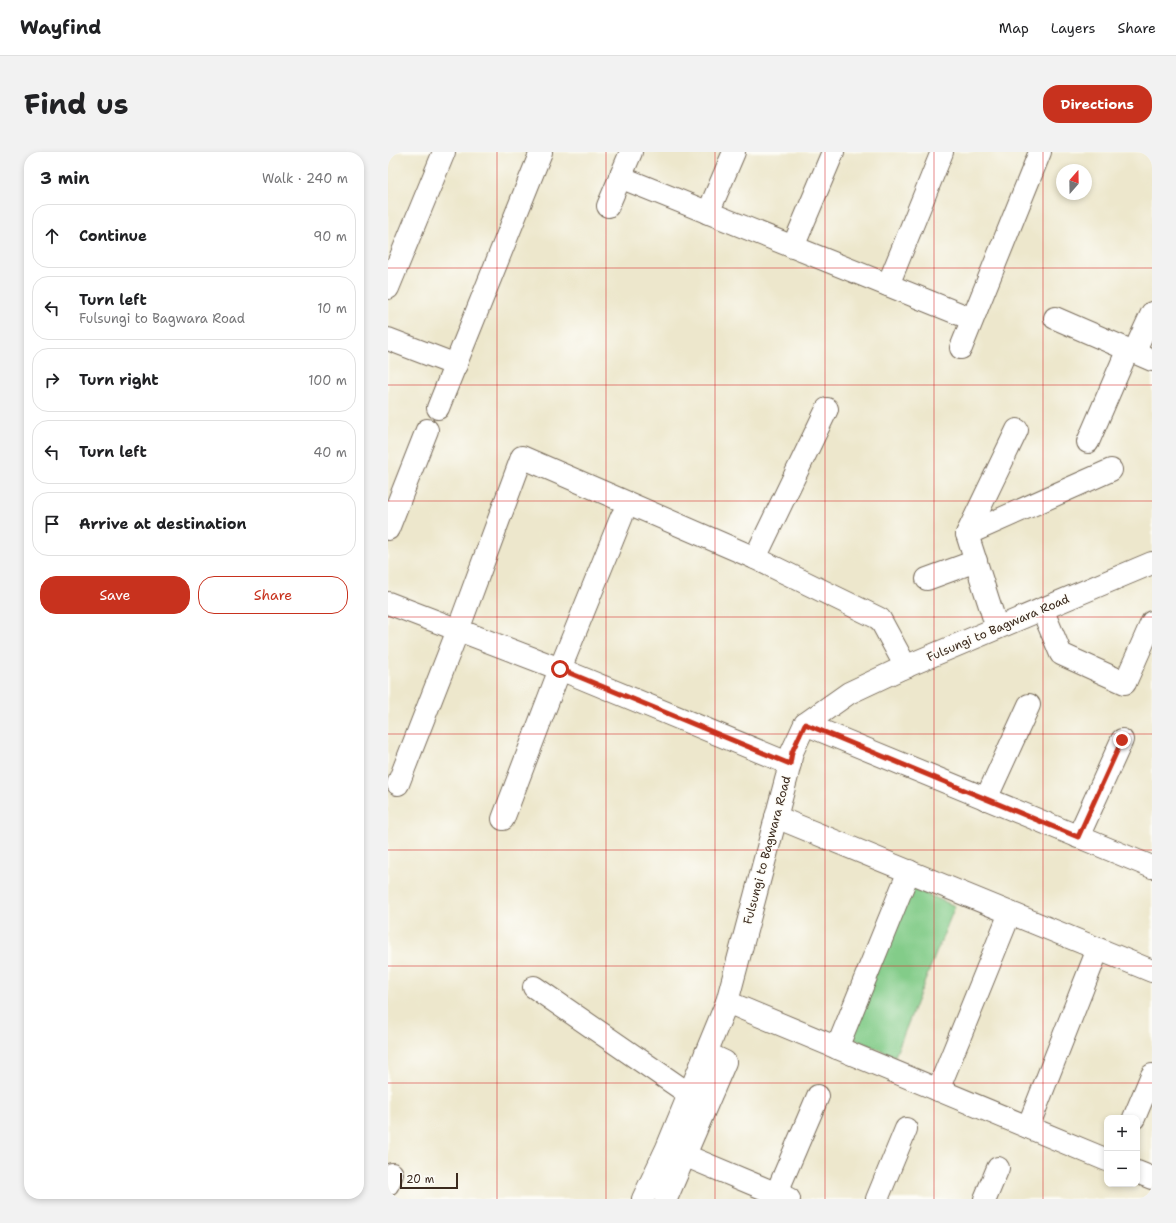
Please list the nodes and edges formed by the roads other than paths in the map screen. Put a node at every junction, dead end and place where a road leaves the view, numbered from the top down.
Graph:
1 (444, 152) edge
2 (541, 152) edge
3 (631, 152) edge
4 (734, 152) edge
5 (833, 152) edge
6 (942, 152) edge
7 (1040, 152) edge
8 (620, 178) junction
9 (608, 206) dead end
10 (708, 213) junction
11 (793, 247) junction
12 (888, 285) junction
13 (388, 288) edge
14 (1152, 314) edge
15 (1055, 318) dead end
16 (972, 319) junction
17 (388, 339) edge
18 (961, 348) dead end
19 (1138, 354) edge
20 (456, 365) junction
21 (438, 408) dead end
22 (827, 409) dead end
23 (427, 430) dead end
24 (1017, 430) dead end
25 (1088, 442) dead end
26 (1111, 470) dead end
27 (622, 516) dead end
28 (388, 529) edge
29 (967, 534) junction
30 (755, 558) junction
31 (976, 562) junction
32 (1152, 563) edge
33 (927, 579) dead end
34 (388, 603) edge
35 (1042, 609) junction
36 (1152, 622) edge
37 (997, 628) junction
38 (458, 630) junction
39 (906, 667) junction
40 (560, 669) junction
41 (1029, 705) dead end
42 (805, 724) junction
43 (1122, 740) dead end
44 (790, 764) junction
45 (398, 784) dead end
46 (986, 798) junction
47 (776, 817) junction
48 (503, 819) dead end
49 (1078, 837) junction
50 (1152, 867) edge
51 (909, 871) junction
52 (1010, 913) junction
53 (1098, 949) junction
54 (1152, 971) edge
55 (534, 987) dead end
56 (727, 1002) junction
57 (837, 1048) junction
58 (706, 1053) junction
59 (1152, 1074) edge
60 (938, 1090) junction
61 (689, 1094) junction
62 (818, 1096) dead end
63 (1135, 1115) edge
64 (1028, 1127) junction
65 (906, 1129) dead end
66 (676, 1152) junction
67 (1104, 1159) edge
68 (998, 1168) dead end
69 (1140, 1173) edge
70 (1152, 1178) edge
71 (780, 1197) edge
72 (643, 1199) edge
73 (666, 1199) edge
74 (877, 1199) edge
75 (985, 1199) edge

1 - 13 street
2 - 20 street
3 - 8 street
4 - 10 street
5 - 11 street
6 - 12 street
7 - 16 street
8 - 9 street
8 - 10 street
10 - 11 street
11 - 12 street
12 - 16 street
14 - 19 street
15 - 19 street
16 - 18 street
17 - 20 street
19 - 25 street
20 - 21 street
22 - 30 street
23 - 28 street
24 - 29 street
26 - 29 street
27 - 40 street
29 - 31 street
30 - 38 street
30 - 39 street
31 - 33 street
31 - 37 street
32 - 35 street, Fulsungi to Bagwara Road
34 - 38 street
35 - 36 street
35 - 37 street, Fulsungi to Bagwara Road
37 - 39 street, Fulsungi to Bagwara Road
38 - 40 street
38 - 45 street
39 - 42 street, Fulsungi to Bagwara Road
40 - 44 street
40 - 48 street
41 - 46 street
42 - 44 street, Fulsungi to Bagwara Road
42 - 46 street
43 - 49 street
44 - 47 street, Fulsungi to Bagwara Road
46 - 49 street
47 - 51 street
47 - 56 street, Fulsungi to Bagwara Road
49 - 50 street
51 - 52 street
51 - 57 street
52 - 53 street
52 - 60 street
53 - 54 street
53 - 64 street
55 - 61 street
56 - 57 street
56 - 58 street, Fulsungi to Bagwara Road
57 - 60 street
58 - 61 street, Fulsungi to Bagwara Road
58 - 66 street
59 - 63 street
60 - 64 street
61 - 66 street, Fulsungi to Bagwara Road
62 - 71 street
64 - 67 street
65 - 74 street
66 - 71 street
66 - 72 street, Fulsungi to Bagwara Road
66 - 73 street
68 - 75 street
69 - 70 street

